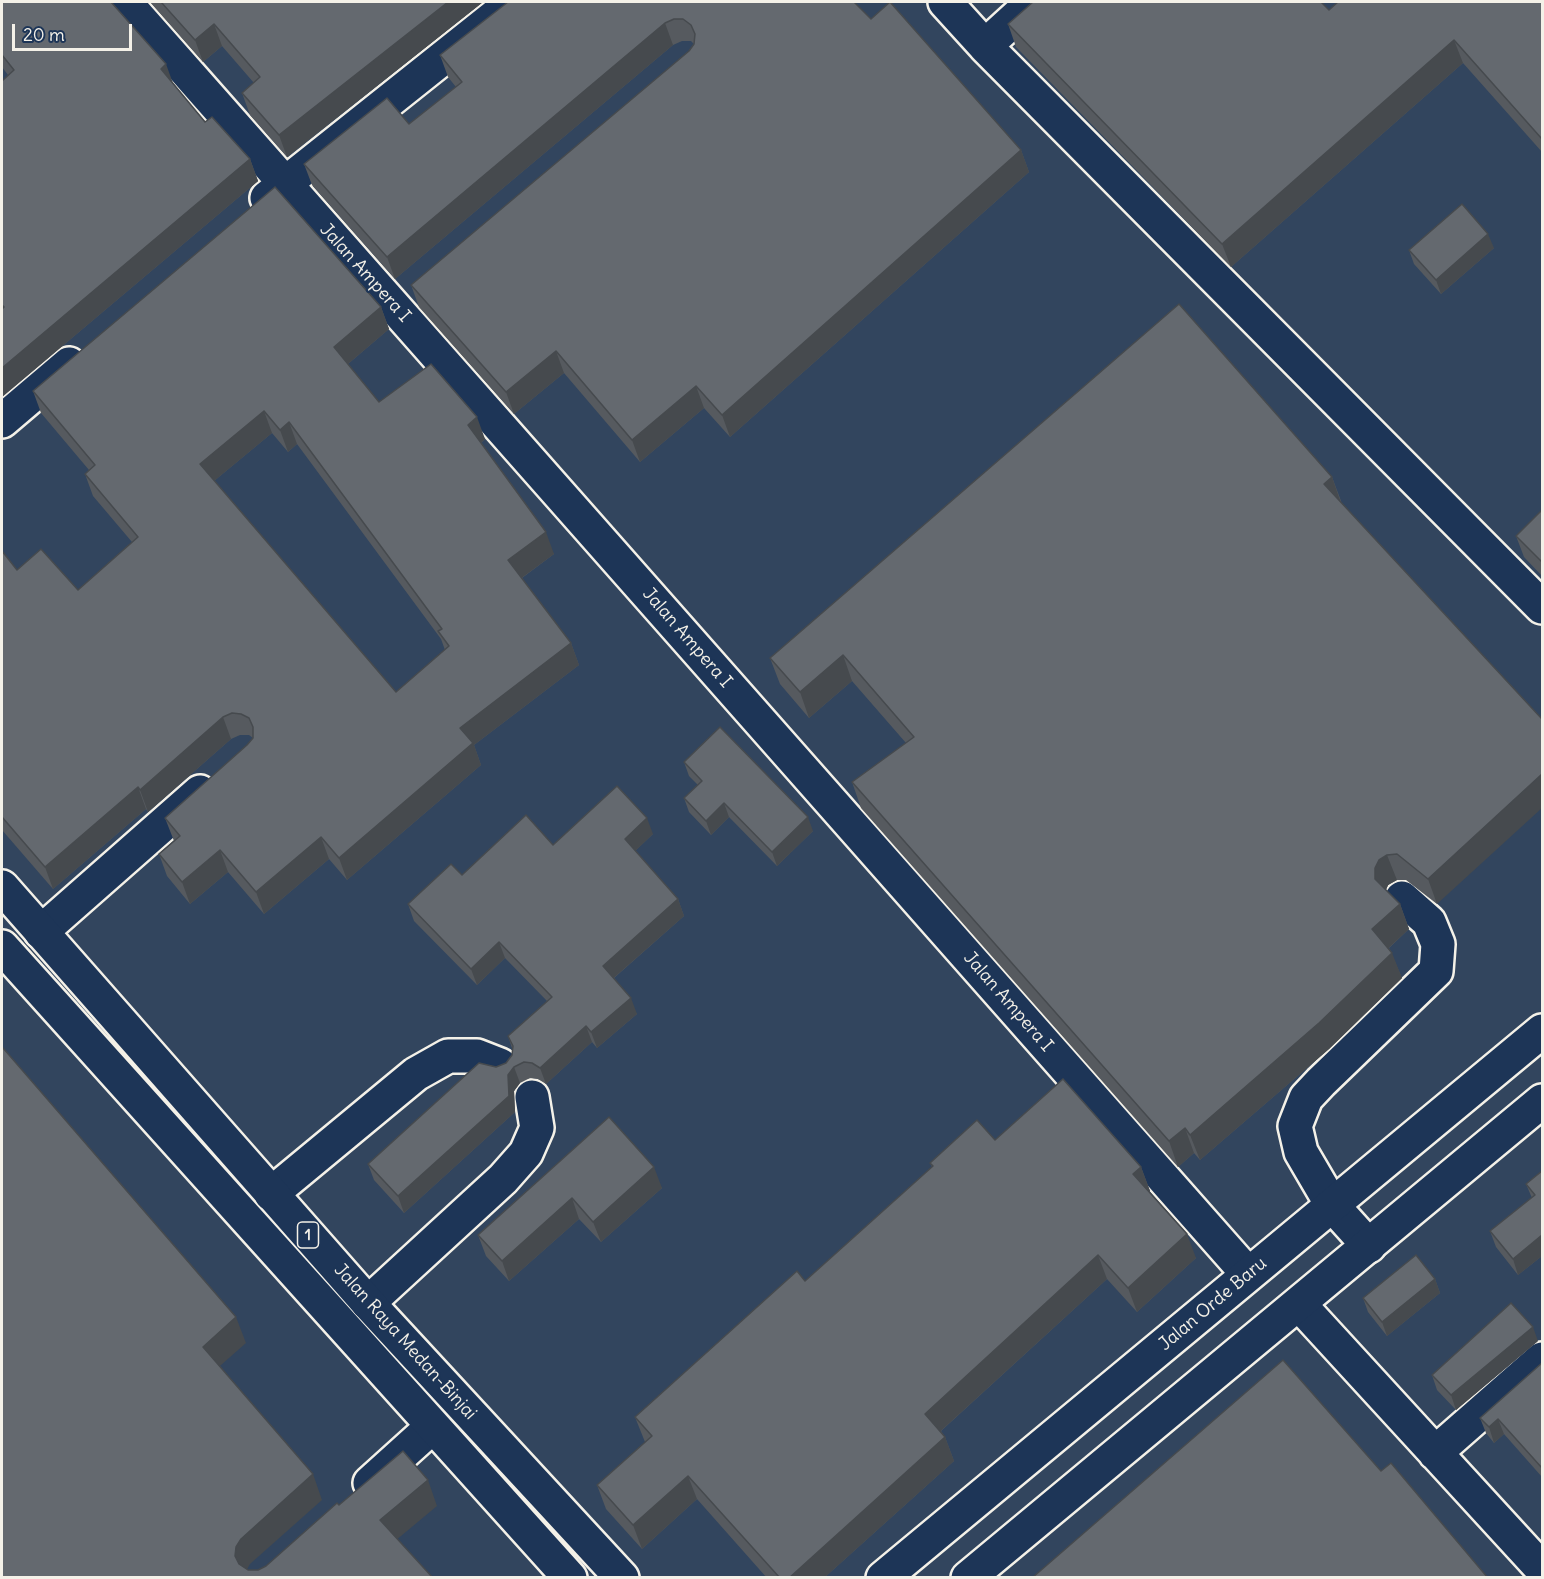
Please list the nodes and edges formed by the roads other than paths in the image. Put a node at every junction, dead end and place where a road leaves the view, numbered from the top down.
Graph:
1 (124, 2) edge
2 (513, 2) edge
3 (945, 2) edge
4 (1033, 2) edge
5 (985, 46) junction
6 (285, 183) junction
7 (248, 214) edge
8 (420, 282) edge
9 (393, 305) junction
10 (93, 344) edge
11 (2, 421) edge
12 (1542, 608) edge
13 (226, 768) edge
14 (2, 887) edge
15 (1402, 898) dead end
16 (41, 932) junction
17 (2, 947) edge
18 (1542, 1031) edge
19 (500, 1065) edge
20 (532, 1097) dead end
21 (1542, 1101) edge
22 (271, 1194) junction
23 (1332, 1205) junction
24 (1369, 1246) junction
25 (1248, 1274) junction
26 (368, 1303) junction
27 (1299, 1304) junction
28 (1542, 1359) edge
29 (432, 1427) junction
30 (1435, 1453) junction
31 (350, 1500) edge
32 (1542, 1569) edge
33 (570, 1578) edge
34 (622, 1578) edge
35 (883, 1578) edge
36 (969, 1578) edge

1 - 6 main road, Jalan Ampera I
2 - 6 main road
3 - 5 main road
4 - 5 main road
5 - 12 main road
6 - 7 main road
6 - 9 main road, Jalan Ampera I
8 - 9 main road
9 - 25 main road, Jalan Ampera I
10 - 11 main road
13 - 16 main road
14 - 16 main road, Jalan Raya Medan-Binjai / 1
15 - 23 main road
16 - 22 main road, Jalan Raya Medan-Binjai / 1
17 - 29 main road, Jalan Raya Medan-Binjai / 1
18 - 23 main road, Jalan Orde Baru
19 - 22 main road
20 - 26 main road
21 - 24 main road
22 - 26 main road, Jalan Raya Medan-Binjai / 1
23 - 24 main road
23 - 25 main road, Jalan Orde Baru
24 - 27 main road
25 - 35 main road, Jalan Orde Baru
26 - 34 main road, Jalan Raya Medan-Binjai / 1
27 - 30 main road
27 - 36 main road
28 - 30 main road
29 - 31 main road
29 - 33 main road, Jalan Raya Medan-Binjai / 1
30 - 32 main road

